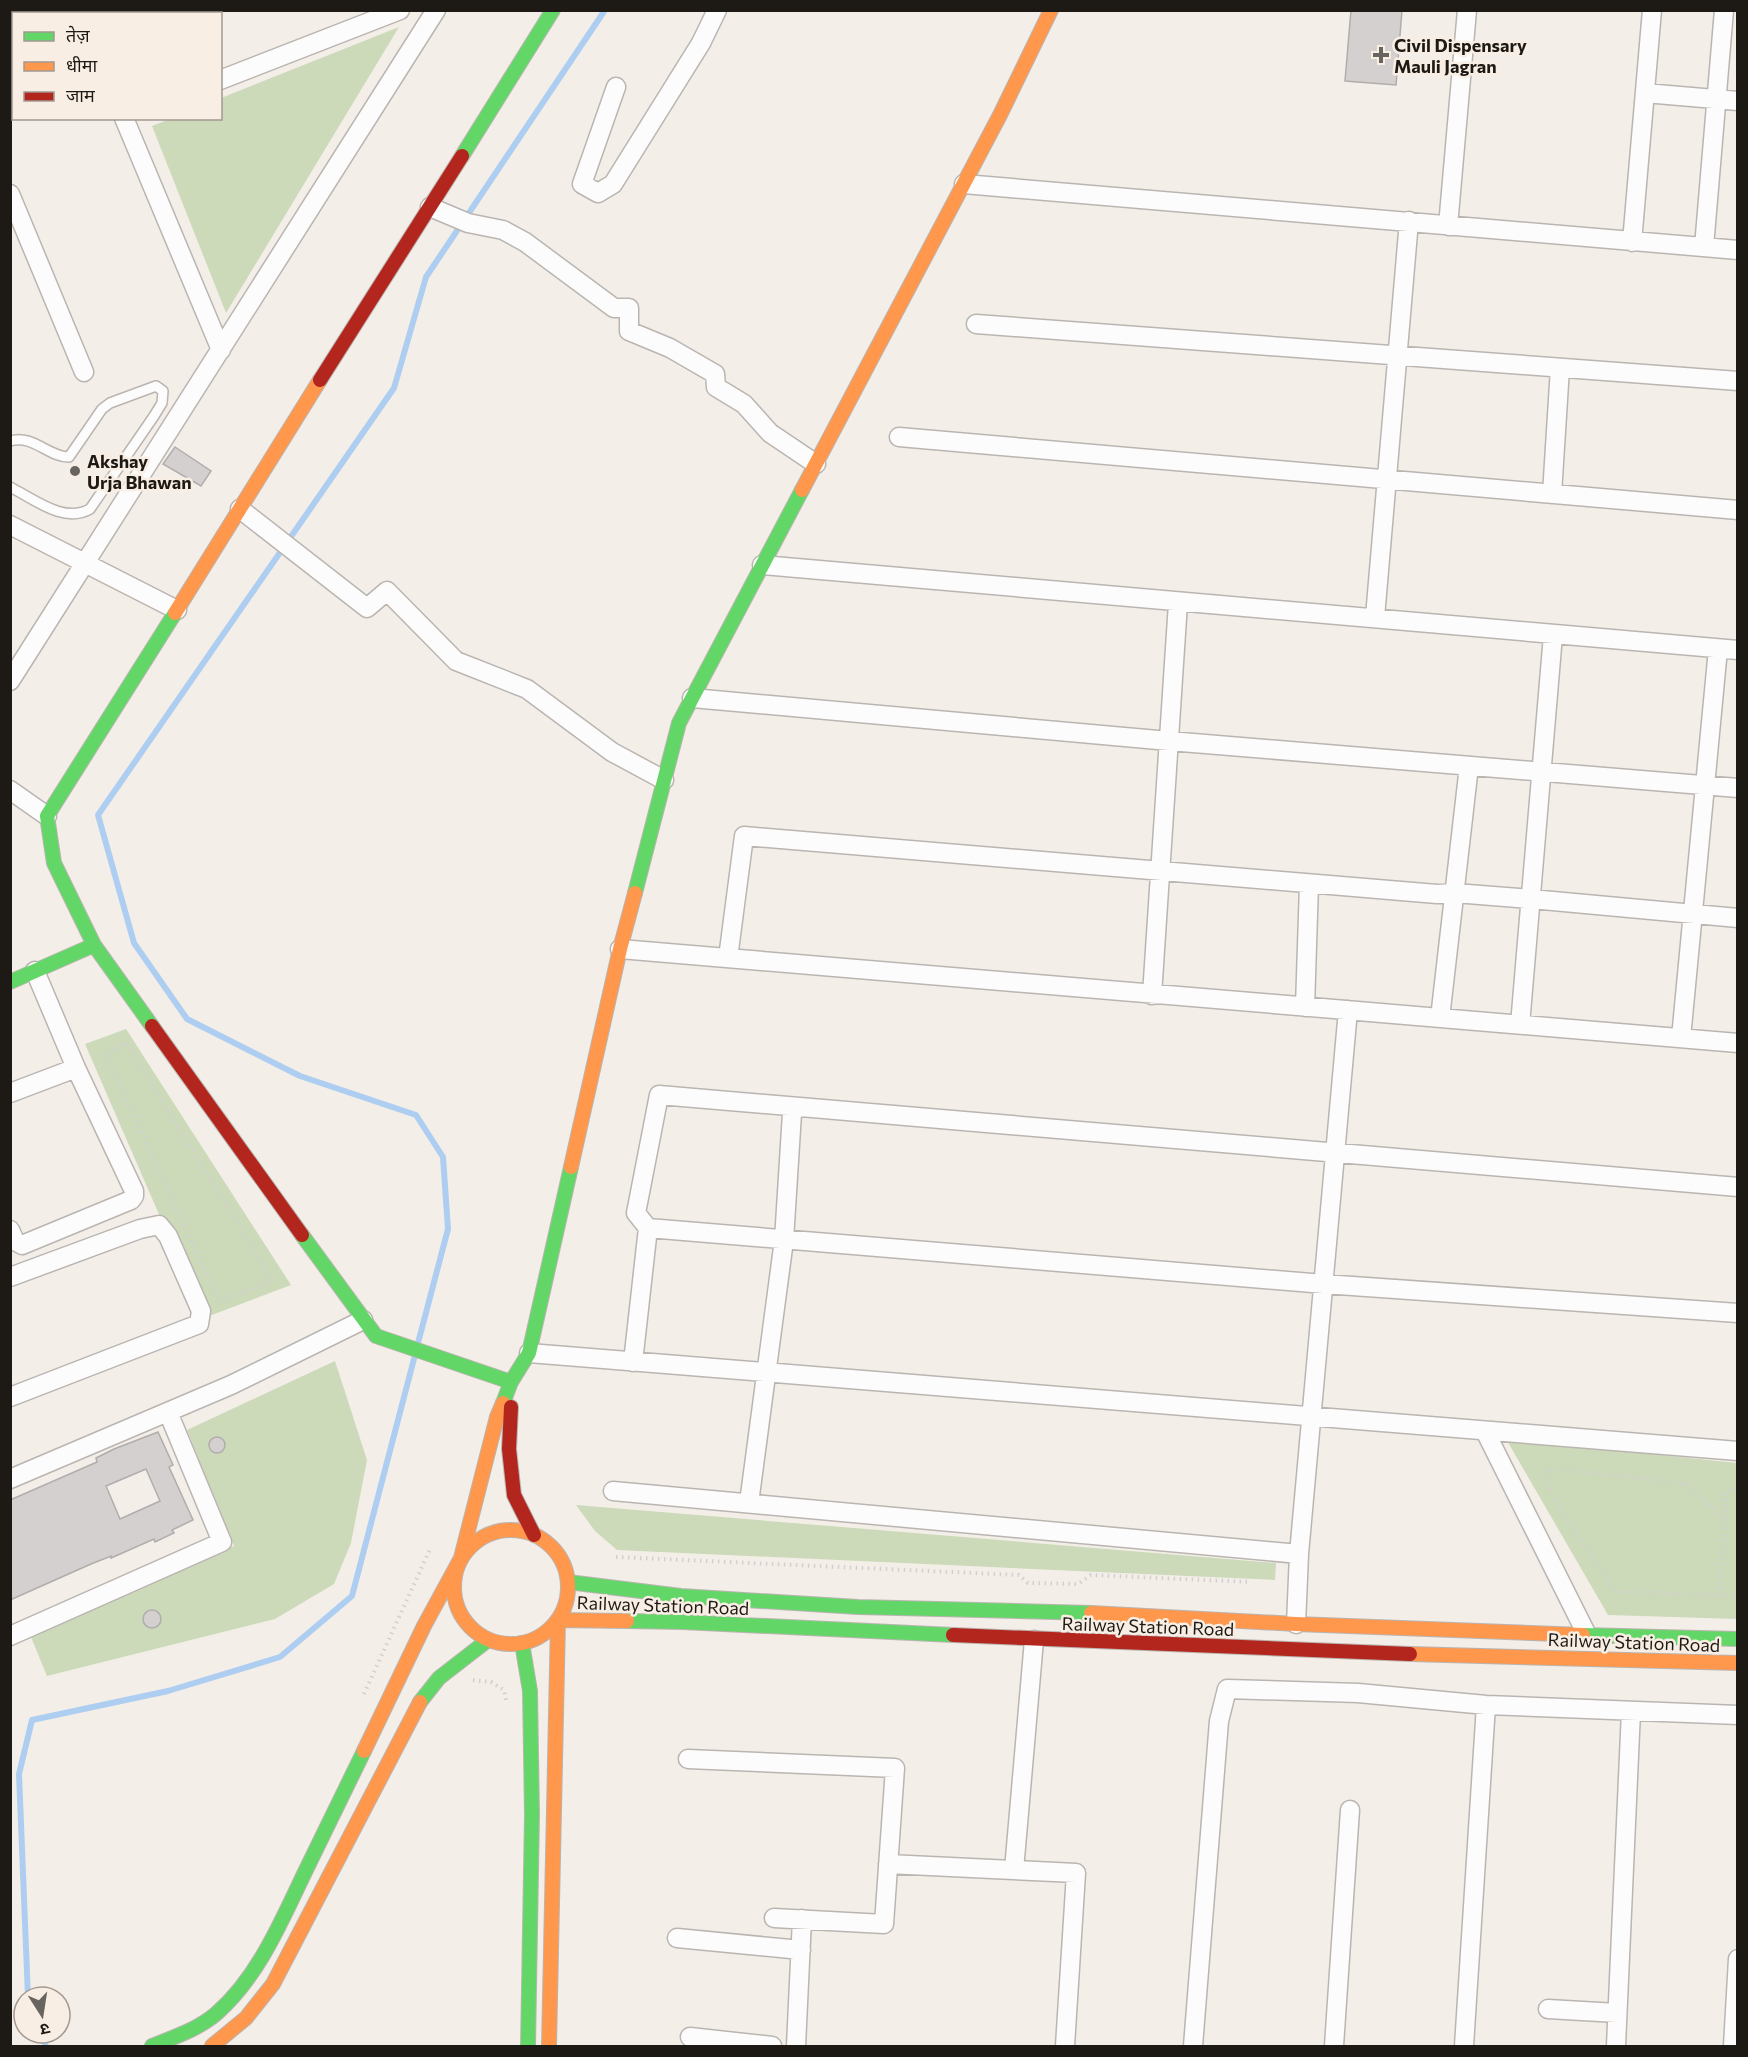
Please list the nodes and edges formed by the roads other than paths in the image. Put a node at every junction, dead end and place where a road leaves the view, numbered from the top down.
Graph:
1 (400, 10) edge
2 (436, 10) edge
3 (553, 10) edge
4 (717, 10) edge
5 (1052, 10) edge
6 (1467, 10) edge
7 (1652, 10) edge
8 (1724, 10) edge
9 (222, 79) edge
10 (616, 87) dead end
11 (1645, 93) junction
12 (1717, 99) junction
13 (1737, 100) edge
14 (125, 120) edge
15 (964, 184) junction
16 (10, 194) edge
17 (430, 207) junction
18 (1409, 221) junction
19 (1448, 226) junction
20 (1632, 242) junction
21 (1704, 248) junction
22 (1737, 250) edge
23 (976, 324) dead end
24 (221, 350) junction
25 (1397, 355) junction
26 (1560, 368) junction
27 (84, 372) dead end
28 (1737, 381) edge
29 (899, 437) dead end
30 (10, 441) edge
31 (816, 464) junction
32 (1387, 480) junction
33 (10, 487) edge
34 (1552, 494) junction
35 (240, 509) junction
36 (1737, 510) edge
37 (10, 525) edge
38 (86, 563) junction
39 (762, 566) junction
40 (1179, 603) junction
41 (177, 610) junction
42 (1374, 617) junction
43 (1553, 635) junction
44 (1718, 649) junction
45 (1737, 650) edge
46 (10, 681) edge
47 (692, 698) junction
48 (1169, 741) junction
49 (1469, 766) junction
50 (1541, 772) junction
51 (664, 780) junction
52 (1705, 786) junction
53 (1737, 788) edge
54 (10, 790) edge
55 (47, 816) junction
56 (1160, 872) junction
57 (1308, 884) junction
58 (1455, 893) junction
59 (1531, 899) junction
60 (1693, 913) junction
61 (1737, 918) edge
62 (94, 945) junction
63 (620, 949) junction
64 (728, 958) junction
65 (35, 971) junction
66 (10, 982) edge
67 (1152, 995) junction
68 (1305, 1007) junction
69 (1348, 1010) junction
70 (1440, 1018) junction
71 (1520, 1024) junction
72 (1681, 1038) junction
73 (1737, 1043) edge
74 (76, 1068) junction
75 (10, 1093) edge
76 (787, 1106) junction
77 (1336, 1153) junction
78 (1737, 1187) edge
79 (648, 1228) junction
80 (10, 1230) edge
81 (784, 1240) junction
82 (10, 1277) edge
83 (1324, 1284) junction
84 (1737, 1313) edge
85 (363, 1320) junction
86 (529, 1353) junction
87 (632, 1362) junction
88 (766, 1372) junction
89 (511, 1382) junction
90 (10, 1397) edge
91 (168, 1412) junction
92 (1312, 1417) junction
93 (1485, 1431) junction
94 (1737, 1451) edge
95 (10, 1479) edge
96 (613, 1491) dead end
97 (749, 1503) junction
98 (534, 1535) junction
99 (1299, 1554) junction
100 (461, 1558) junction
101 (568, 1582) junction
102 (558, 1620) junction
103 (1296, 1624) junction
104 (1587, 1635) junction
105 (10, 1636) edge
106 (1737, 1639) edge
107 (488, 1640) junction
108 (1034, 1640) junction
109 (522, 1643) junction
110 (1737, 1663) edge
111 (1486, 1705) junction
112 (1631, 1711) junction
113 (1737, 1715) edge
114 (688, 1759) dead end
115 (1350, 1810) dead end
116 (888, 1864) junction
117 (1014, 1870) junction
118 (774, 1918) dead end
119 (802, 1919) junction
120 (677, 1938) dead end
121 (801, 1950) junction
122 (1737, 1959) edge
123 (1548, 2009) dead end
124 (1617, 2013) junction
125 (690, 2037) dead end
126 (152, 2046) edge
127 (212, 2046) edge
128 (528, 2046) edge
129 (549, 2046) edge
130 (772, 2046) edge
131 (796, 2046) edge
132 (1065, 2046) edge
133 (1193, 2046) edge
134 (1334, 2046) edge
135 (1464, 2046) edge
136 (1616, 2046) edge
137 (1733, 2046) edge

1 - 9 street
2 - 24 street
3 - 17 street
4 - 10 street
5 - 15 street
6 - 19 street
7 - 11 street
8 - 12 street
11 - 12 street
11 - 20 street
12 - 13 street
12 - 21 street
14 - 24 street
15 - 18 street
15 - 31 street
16 - 27 street
17 - 31 street
17 - 35 street
18 - 19 street
18 - 25 street
19 - 20 street
20 - 21 street
21 - 22 street
23 - 25 street
24 - 38 street
25 - 26 street
25 - 32 street
26 - 28 street
26 - 34 street
29 - 32 street
30 - 33 lane
31 - 39 street
32 - 34 street
32 - 42 street
34 - 36 street
35 - 41 street
35 - 51 street
37 - 38 street
38 - 41 street
38 - 46 street
39 - 40 street
39 - 47 street
40 - 42 street
40 - 48 street
41 - 55 street
42 - 43 street
43 - 44 street
43 - 50 street
44 - 45 street
44 - 52 street
47 - 48 street
47 - 51 street
48 - 49 street
48 - 56 street
49 - 50 street
49 - 58 street
50 - 52 street
50 - 59 street
51 - 63 street
52 - 53 street
52 - 60 street
54 - 55 street
55 - 62 street
56 - 57 street
56 - 64 street
56 - 67 street
57 - 58 street
57 - 68 street
58 - 59 street
58 - 70 street
59 - 60 street
59 - 71 street
60 - 61 street
60 - 72 street
62 - 65 street
62 - 85 street
63 - 64 street
63 - 86 street
64 - 67 street
65 - 66 street
65 - 74 street
67 - 68 street
68 - 69 street
69 - 70 street
69 - 77 street
70 - 71 street
71 - 72 street
72 - 73 street
74 - 75 street
74 - 80 street
76 - 77 street
76 - 79 street
76 - 81 street
77 - 78 street
77 - 83 street
79 - 81 street
79 - 87 street
81 - 83 street
81 - 88 street
82 - 90 street
83 - 84 street
83 - 92 street
85 - 89 street
85 - 91 street
86 - 87 street
86 - 89 street
87 - 88 street
88 - 92 street
88 - 97 street
89 - 98 street
89 - 100 street
91 - 95 street
91 - 105 street
92 - 93 street
92 - 99 street
93 - 94 street
93 - 104 street
96 - 97 street
97 - 99 street
98 - 100 street
98 - 101 street
99 - 103 street
100 - 107 street
100 - 126 street
101 - 102 street
101 - 103 street, Railway Station Road
102 - 108 street, Railway Station Road
102 - 109 street
102 - 129 street
103 - 104 street, Railway Station Road
104 - 106 street, Railway Station Road
107 - 109 street
107 - 127 street
108 - 110 street, Railway Station Road
108 - 117 street
109 - 128 street
111 - 112 street
111 - 133 street
111 - 135 street
112 - 113 street
112 - 124 street
114 - 116 street
115 - 134 street
116 - 117 street
116 - 119 street
117 - 132 street
118 - 119 street
119 - 121 street
120 - 121 street
121 - 131 street
122 - 137 street
123 - 124 street
124 - 136 street
125 - 130 street

